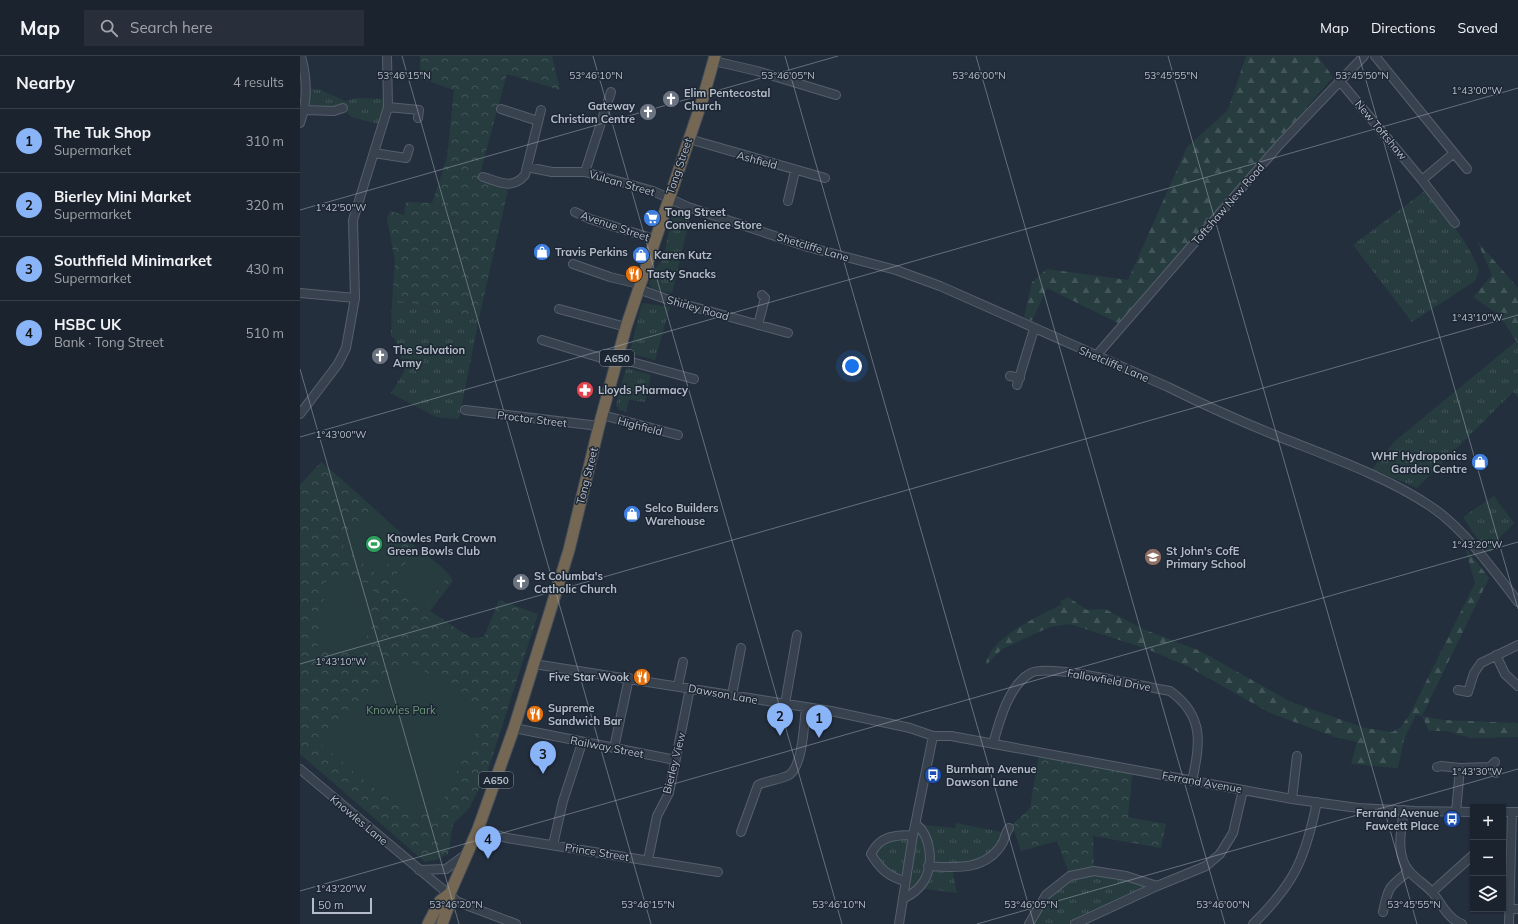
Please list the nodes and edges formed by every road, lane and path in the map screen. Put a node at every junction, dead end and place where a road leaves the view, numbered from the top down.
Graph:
1 (301, 56) edge
2 (387, 56) edge
3 (1364, 56) edge
4 (1375, 56) edge
5 (714, 58) edge
6 (1339, 80) junction
7 (611, 92) dead end
8 (836, 95) dead end
9 (388, 107) junction
10 (343, 108) dead end
11 (500, 109) dead end
12 (305, 110) junction
13 (541, 110) dead end
14 (418, 118) dead end
15 (538, 121) junction
16 (300, 123) edge
17 (689, 139) junction
18 (409, 149) dead end
19 (1454, 152) junction
20 (374, 153) junction
21 (528, 166) junction
22 (1467, 169) dead end
23 (795, 171) junction
24 (585, 172) junction
25 (483, 177) dead end
26 (825, 178) dead end
27 (1422, 180) junction
28 (668, 198) junction
29 (788, 201) dead end
30 (576, 212) dead end
31 (1455, 223) dead end
32 (654, 239) junction
33 (572, 264) dead end
34 (638, 286) junction
35 (300, 293) edge
36 (762, 295) dead end
37 (355, 298) junction
38 (558, 309) dead end
39 (758, 325) junction
40 (626, 327) junction
41 (1034, 329) junction
42 (788, 333) dead end
43 (542, 340) dead end
44 (1096, 356) junction
45 (617, 358) junction
46 (1010, 376) dead end
47 (694, 379) dead end
48 (464, 410) dead end
49 (300, 414) edge
50 (602, 415) junction
51 (599, 426) junction
52 (678, 435) dead end
53 (1518, 602) edge
54 (797, 634) dead end
55 (1518, 645) edge
56 (741, 648) dead end
57 (1496, 655) junction
58 (683, 662) dead end
59 (534, 664) junction
60 (629, 678) junction
61 (678, 686) junction
62 (1518, 686) edge
63 (690, 688) junction
64 (1458, 690) dead end
65 (732, 695) junction
66 (785, 704) junction
67 (806, 707) junction
68 (514, 728) junction
69 (933, 736) junction
70 (582, 743) junction
71 (993, 744) junction
72 (614, 748) junction
73 (1297, 756) dead end
74 (675, 760) junction
75 (1439, 765) dead end
76 (1460, 768) junction
77 (300, 769) edge
78 (1496, 773) dead end
79 (1192, 781) junction
80 (1243, 790) junction
81 (1292, 799) junction
82 (1317, 802) junction
83 (1404, 810) junction
84 (1456, 812) junction
85 (1470, 812) edge
86 (1515, 812) edge
87 (916, 824) junction
88 (1009, 828) dead end
89 (478, 829) junction
90 (741, 832) dead end
91 (913, 835) junction
92 (554, 845) junction
93 (465, 855) junction
94 (1470, 858) edge
95 (648, 860) junction
96 (928, 866) junction
97 (419, 870) junction
98 (1409, 871) junction
99 (718, 872) dead end
100 (906, 881) junction
101 (1156, 886) junction
102 (1432, 892) junction
103 (450, 893) junction
104 (903, 899) junction
105 (1509, 909) junction
106 (1518, 909) edge
107 (1383, 912) dead end
108 (1089, 921) edge
109 (428, 924) edge
110 (442, 924) edge
111 (516, 924) edge
112 (900, 924) edge
113 (1029, 924) edge
114 (1075, 924) edge
115 (1253, 924) edge
116 (1462, 924) edge
117 (1509, 924) edge

1 - 12 street
2 - 9 street
3 - 6 street, Toftshaw New Road
4 - 19 street
5 - 8 street
5 - 17 highway, Tong Street / A650
6 - 27 street, New Toftshaw
6 - 44 street, Toftshaw New Road
7 - 24 street
9 - 14 street
9 - 20 street
10 - 12 street
11 - 15 street
12 - 16 street
13 - 15 street
15 - 21 street
17 - 23 street, Ashfield
17 - 28 highway, Tong Street / A650
18 - 20 street
19 - 22 street
19 - 27 street
20 - 37 street
21 - 24 street, Vulcan Street
21 - 25 street
23 - 26 street, Ashfield
23 - 29 street
24 - 28 street, Vulcan Street
27 - 31 street, New Toftshaw
28 - 32 highway, Tong Street / A650
28 - 41 street, Shetcliffe Lane
30 - 32 street, Avenue Street
32 - 34 highway, Tong Street / A650
33 - 34 street, Shirley Road
34 - 39 street, Shirley Road
34 - 40 highway, Tong Street / A650
35 - 37 street
36 - 39 street
37 - 49 street
38 - 40 street
39 - 42 street, Shirley Road
40 - 45 highway, Tong Street / A650
41 - 44 street, Shetcliffe Lane
41 - 46 street
43 - 45 street
44 - 53 street, Shetcliffe Lane
45 - 47 street
45 - 50 highway, Tong Street / A650
48 - 51 street, Proctor Street
50 - 51 highway, Tong Street / A650
50 - 52 street, Highfield
51 - 59 highway, Tong Street / A650
54 - 66 street
55 - 57 street
56 - 65 street
57 - 62 street
57 - 64 street
58 - 61 street
59 - 60 street, Dawson Lane
59 - 68 highway, Tong Street / A650
60 - 61 street, Dawson Lane
60 - 72 street
61 - 63 street, Dawson Lane
63 - 65 street, Dawson Lane
63 - 74 street, Bierley View
65 - 66 street, Dawson Lane
66 - 67 street, Dawson Lane
67 - 69 street, Dawson Lane
67 - 90 street
68 - 70 street, Railway Street
68 - 89 highway, Tong Street / A650
69 - 71 street, Ferrand Avenue
69 - 87 street
70 - 72 street, Railway Street
70 - 92 street
71 - 79 street, Ferrand Avenue
71 - 79 street, Fallowfield Drive
72 - 74 street, Railway Street
73 - 81 street
74 - 95 street, Bierley View
75 - 76 street
76 - 78 street
76 - 84 street
77 - 97 street, Knowles Lane
79 - 80 street, Ferrand Avenue
80 - 81 street, Ferrand Avenue
80 - 101 street
81 - 82 street, Ferrand Avenue
82 - 83 street, Ferrand Avenue
82 - 115 street
83 - 84 street, Ferrand Avenue
83 - 98 street
84 - 85 street, Ferrand Avenue
86 - 105 street
87 - 91 street
87 - 96 street
88 - 96 street
89 - 92 street, Prince Street
89 - 93 highway, Tong Street / A650
91 - 100 street
91 - 100 street
92 - 95 street, Prince Street
93 - 97 street
93 - 103 highway, Tong Street / A650
94 - 102 street
95 - 99 street, Prince Street
96 - 104 street
97 - 103 street, Knowles Lane
98 - 102 street
98 - 107 street
100 - 104 street
101 - 108 street
101 - 113 street
102 - 116 street
103 - 109 highway, Tong Street / A650
103 - 110 highway, Tong Street / A650
103 - 111 street, Knowles Lane
104 - 112 street
105 - 106 street
105 - 117 street
108 - 114 street

